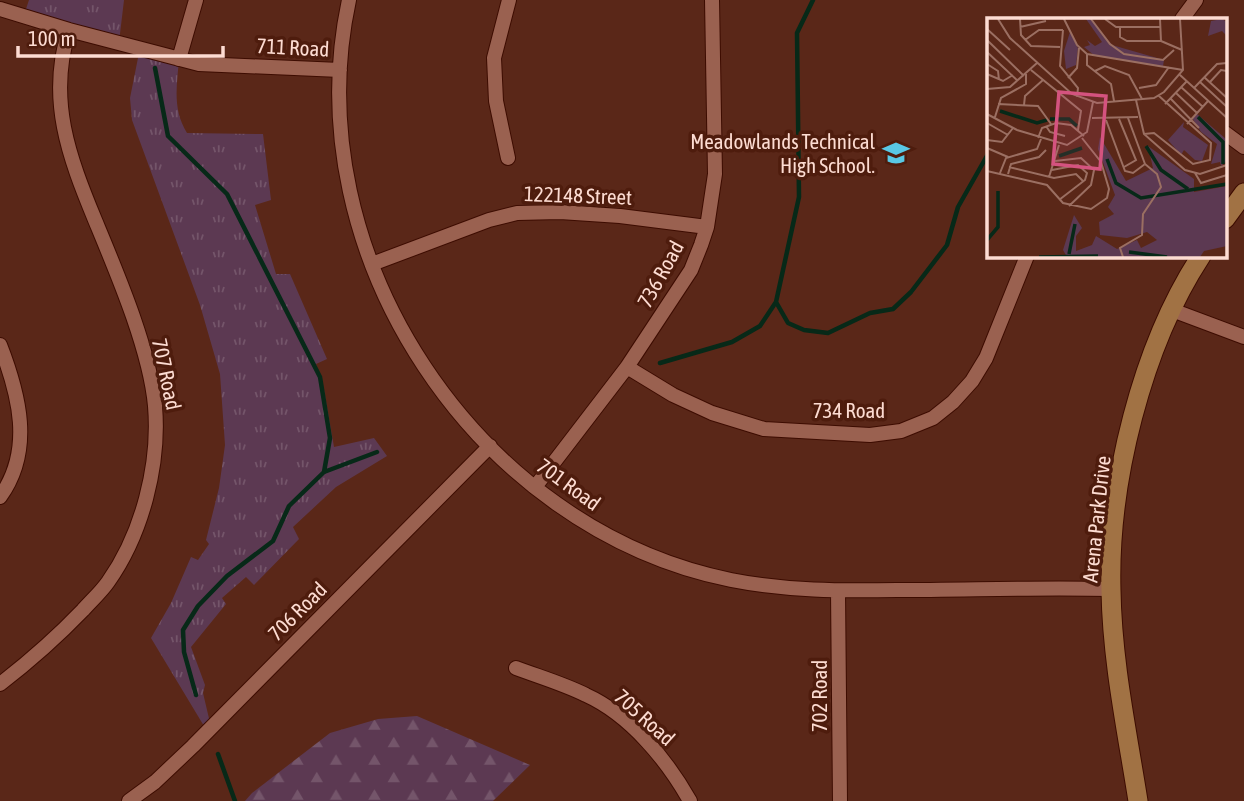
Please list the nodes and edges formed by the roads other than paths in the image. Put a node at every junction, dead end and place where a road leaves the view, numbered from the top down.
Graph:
1 (195, 0) edge
2 (349, 0) edge
3 (509, 0) edge
4 (712, 0) edge
5 (1196, 0) edge
6 (0, 9) edge
7 (1183, 18) edge
8 (69, 30) junction
9 (178, 59) junction
10 (340, 70) junction
11 (1226, 134) edge
12 (1244, 147) edge
13 (508, 158) dead end
14 (1244, 193) edge
15 (1226, 218) edge
16 (706, 227) junction
17 (1027, 257) edge
18 (1200, 257) edge
19 (372, 264) junction
20 (1172, 310) junction
21 (1244, 337) edge
22 (0, 345) edge
23 (627, 367) junction
24 (490, 446) junction
25 (535, 487) junction
26 (0, 497) edge
27 (1111, 589) junction
28 (838, 591) junction
29 (516, 667) dead end
30 (0, 684) edge
31 (129, 801) edge
32 (690, 801) edge
33 (841, 801) edge
34 (1138, 801) edge

1 - 9 street
2 - 10 street, 701 Road
3 - 13 street
4 - 16 street, 736 Road
5 - 7 street
6 - 8 street, 711 Road
8 - 9 street, 711 Road
8 - 30 street, 707 Road
9 - 10 street, 711 Road
10 - 19 street, 701 Road
11 - 12 street
14 - 15 street
16 - 19 street, 122148 Street
16 - 23 street, 736 Road
17 - 23 street, 734 Road
18 - 20 street, Arena Park Drive
19 - 24 street, 701 Road
20 - 21 street
20 - 27 street, Arena Park Drive
22 - 26 street
23 - 25 street, 736 Road
24 - 25 street, 701 Road
24 - 31 street, 706 Road
25 - 28 street, 701 Road
27 - 28 street, 701 Road
27 - 34 street, Arena Park Drive
28 - 33 street, 702 Road
29 - 32 street, 705 Road

